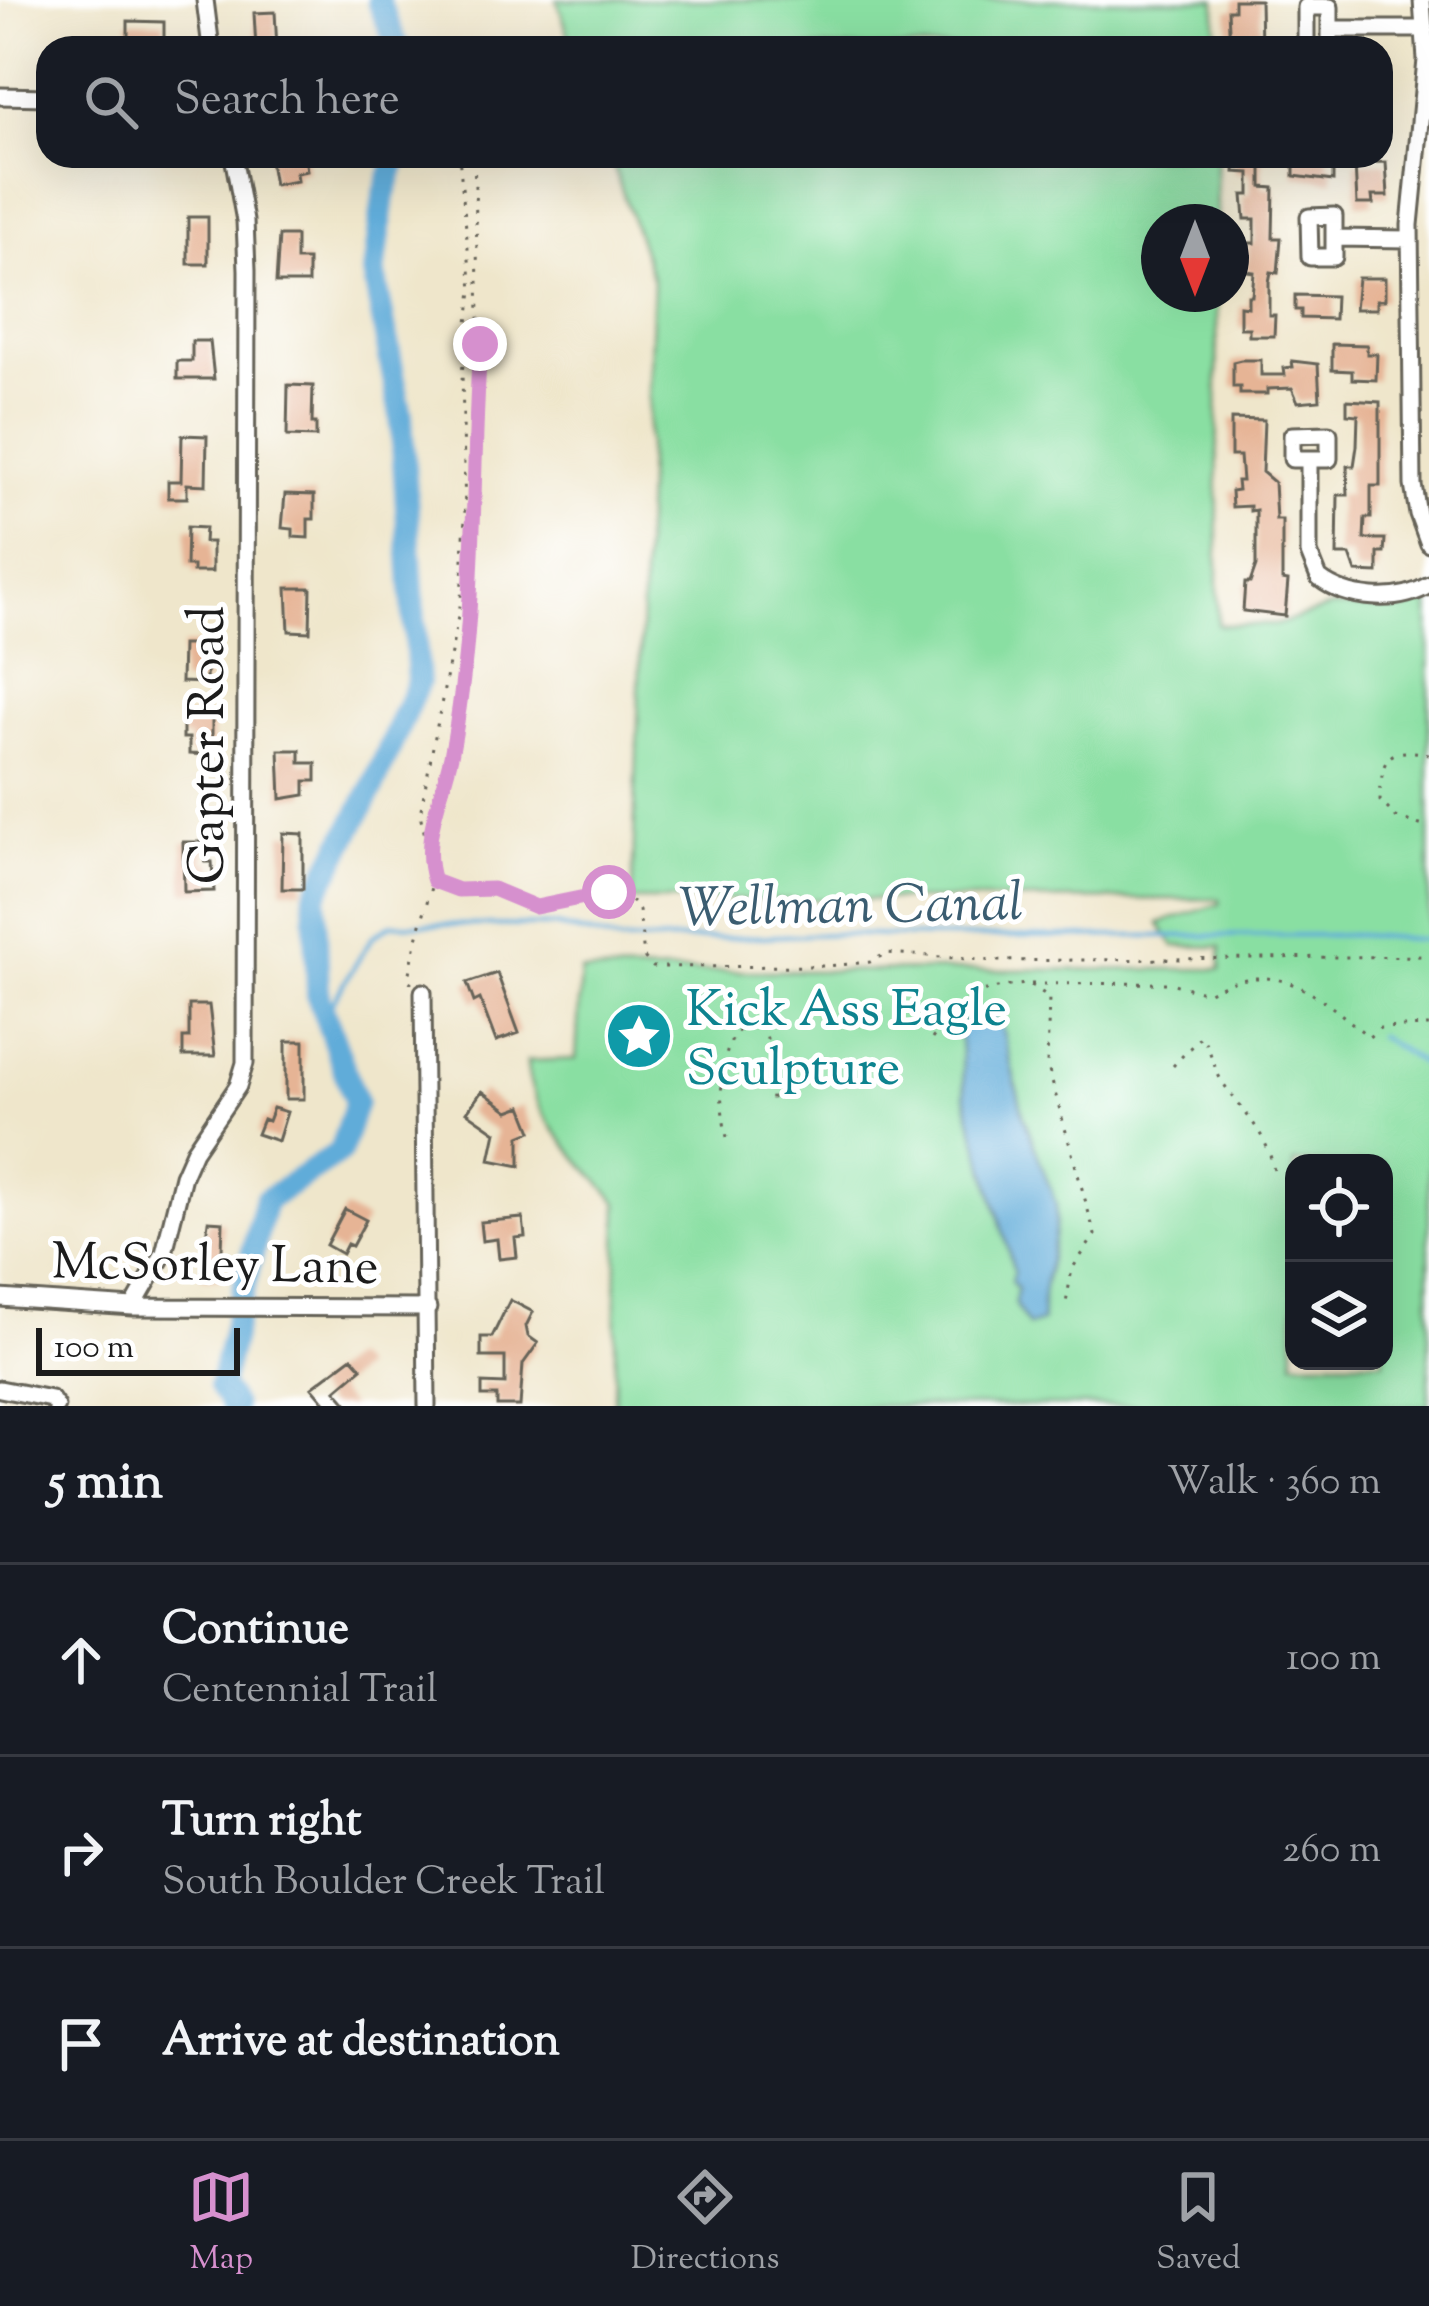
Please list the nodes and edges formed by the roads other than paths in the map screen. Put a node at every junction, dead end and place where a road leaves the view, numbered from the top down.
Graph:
1 (205, 0) edge
2 (1422, 0) edge
3 (1330, 28) junction
4 (1426, 28) junction
5 (210, 36) edge
6 (1306, 36) edge
7 (1330, 36) edge
8 (0, 96) edge
9 (36, 97) edge
10 (234, 168) edge
11 (1335, 238) dead end
12 (1409, 239) junction
13 (1309, 459) dead end
14 (1429, 544) edge
15 (1429, 586) edge
16 (423, 992) road end
17 (0, 1298) edge
18 (133, 1307) junction
19 (428, 1308) junction
20 (0, 1389) edge
21 (56, 1406) edge
22 (427, 1406) edge

1 - 5 street
2 - 4 street
3 - 4 street
3 - 6 street
3 - 7 street
4 - 12 street
8 - 9 street
10 - 18 street, Gapter Road
11 - 12 street
12 - 14 street
13 - 15 street
16 - 19 street
17 - 18 street, McSorley Lane
18 - 19 street, McSorley Lane
19 - 22 street
20 - 21 street

